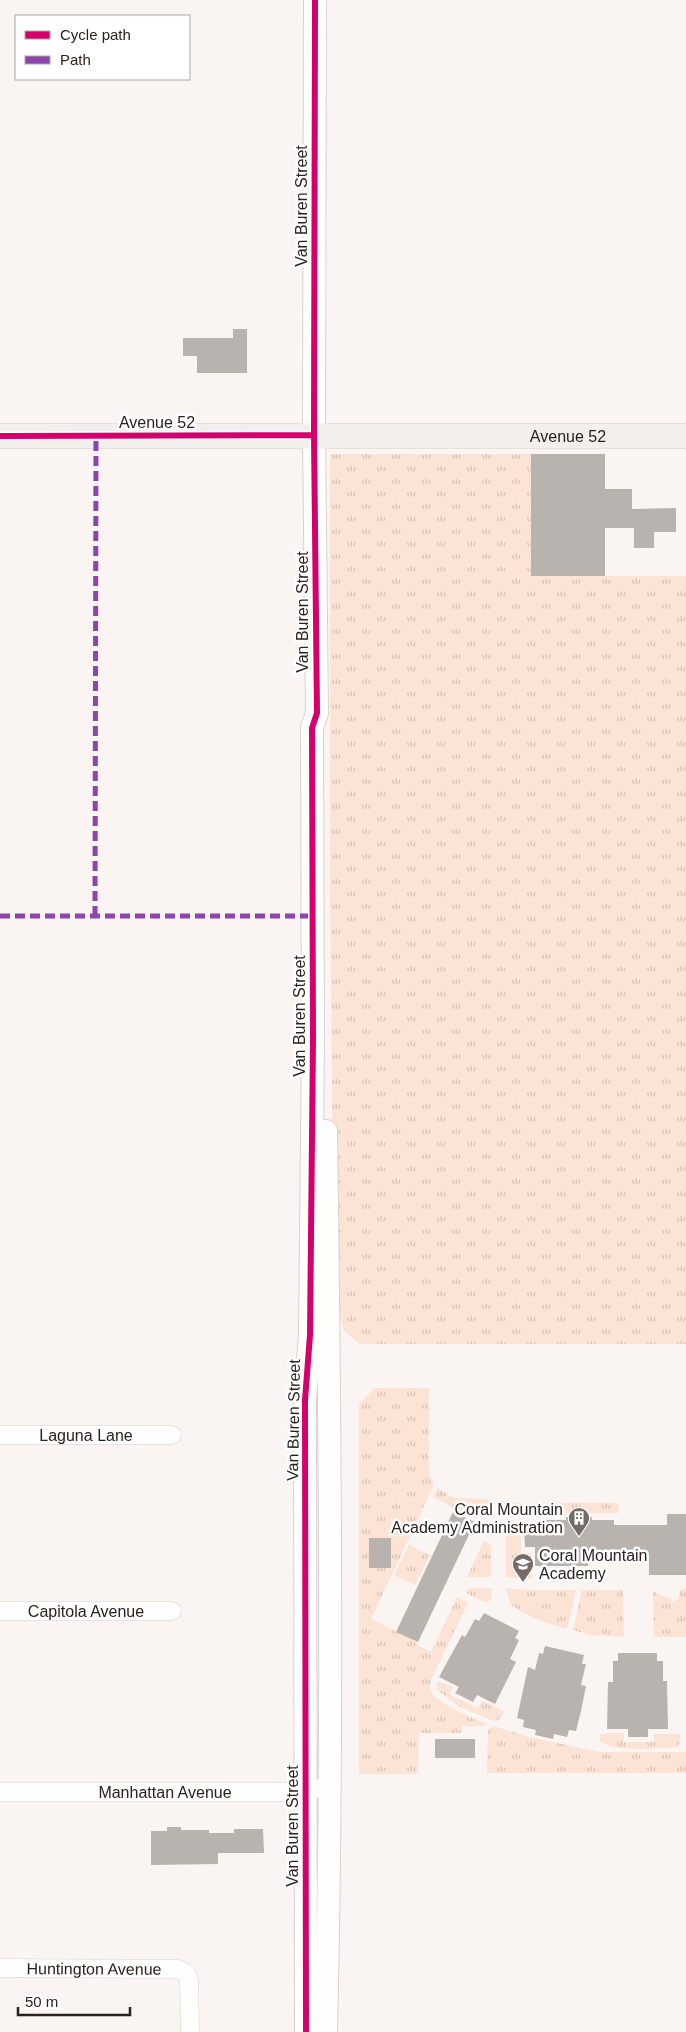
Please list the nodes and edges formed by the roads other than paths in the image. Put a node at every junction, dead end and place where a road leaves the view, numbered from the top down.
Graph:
1 (315, 0) edge
2 (314, 435) junction
3 (0, 436) edge
4 (686, 436) edge
5 (317, 713) junction
6 (340, 1358) dead end
7 (0, 1435) edge
8 (172, 1435) dead end
9 (330, 1475) junction
10 (0, 1611) edge
11 (172, 1611) dead end
12 (330, 1787) junction
13 (306, 1790) junction
14 (0, 1792) edge
15 (0, 1968) edge
16 (190, 2032) edge
17 (306, 2032) edge
18 (326, 2032) edge

1 - 2 street, Van Buren Street
2 - 3 main road, Avenue 52
2 - 4 main road, Avenue 52
2 - 5 street, Van Buren Street
5 - 9 street, Van Buren Street
5 - 13 street, Van Buren Street
6 - 9 street
7 - 8 street, Laguna Lane
9 - 12 street, Van Buren Street
10 - 11 street, Capitola Avenue
12 - 13 street, Manhattan Avenue
12 - 18 street, Van Buren Street
13 - 14 street, Manhattan Avenue
13 - 17 street, Van Buren Street
15 - 16 street, Huntington Avenue

